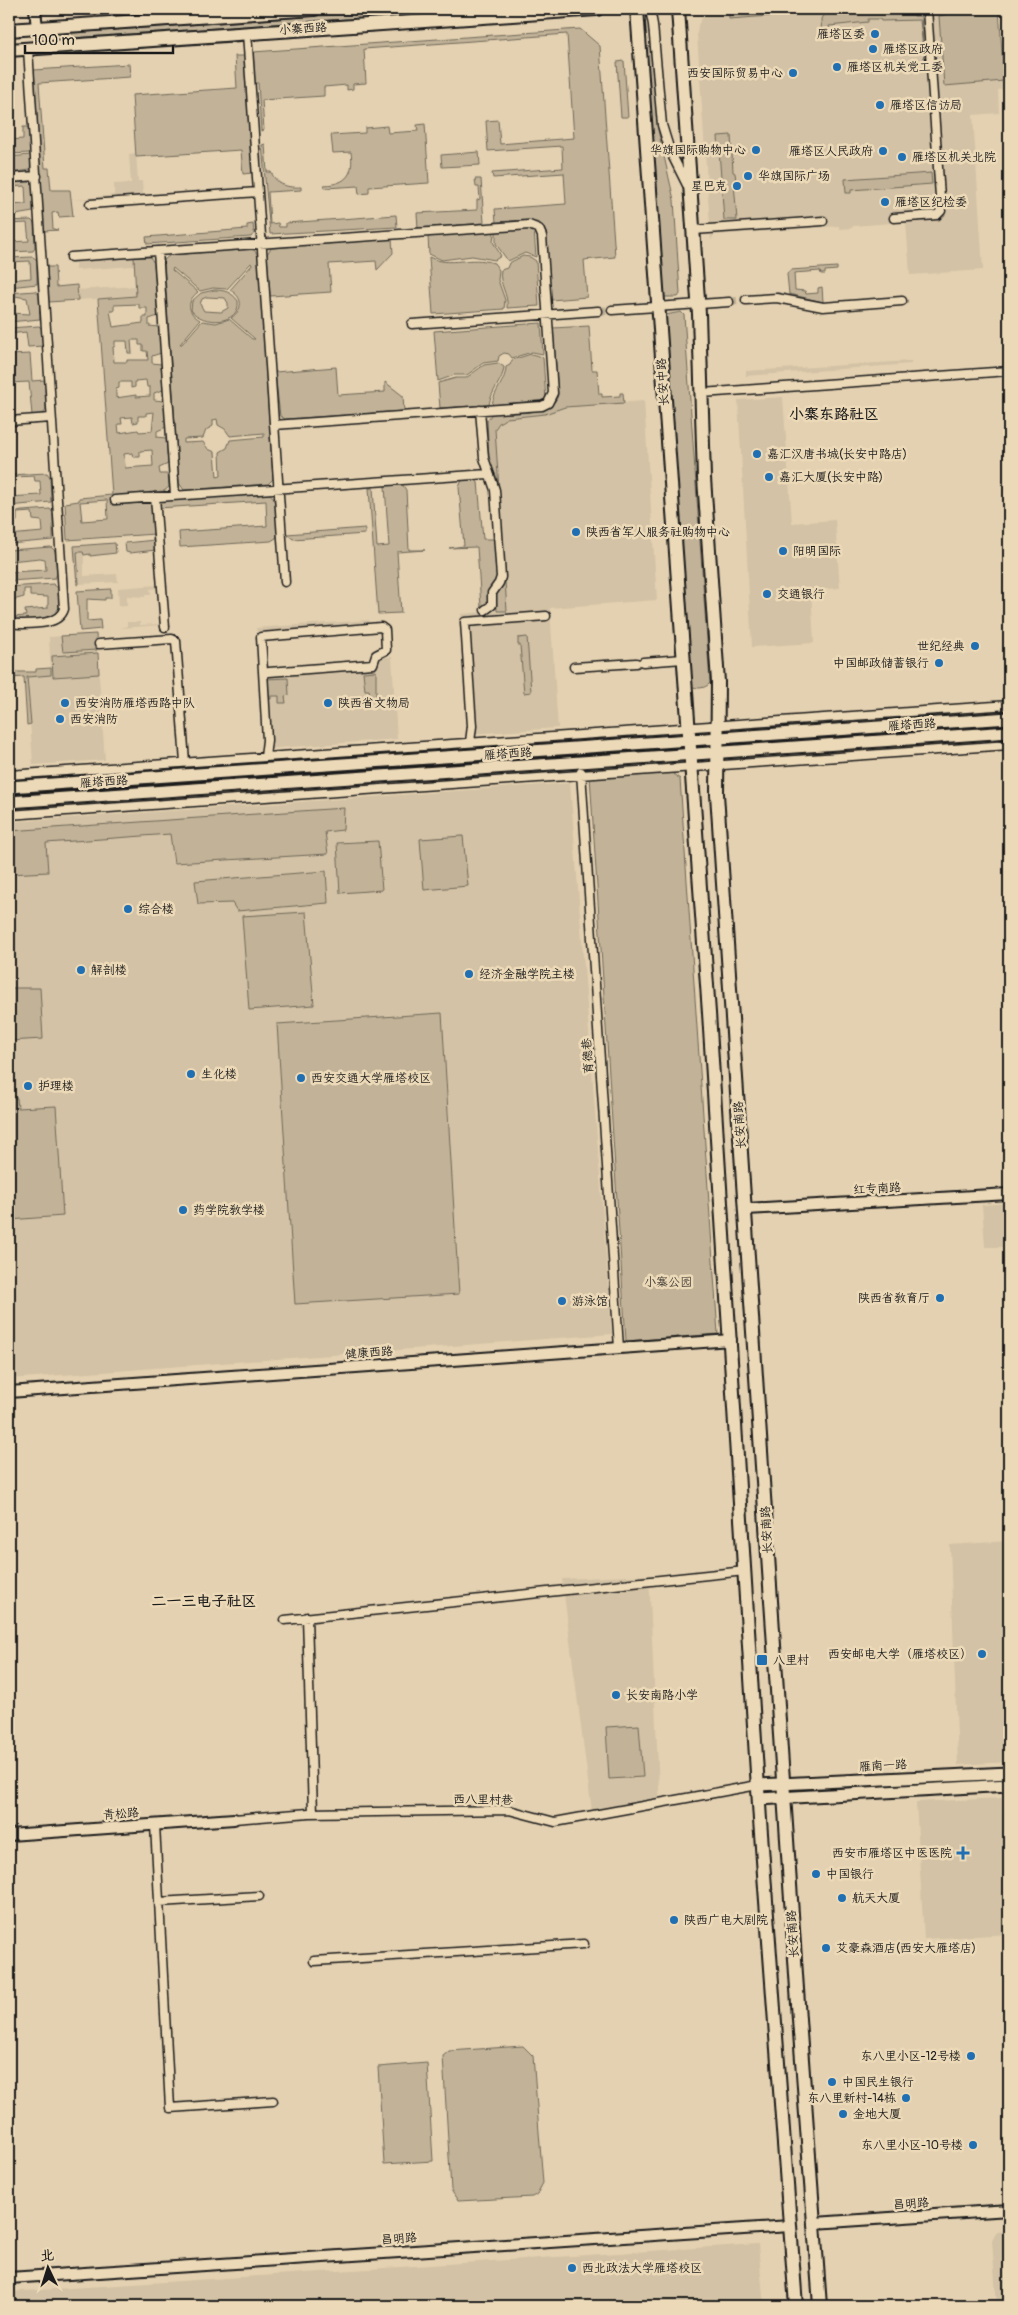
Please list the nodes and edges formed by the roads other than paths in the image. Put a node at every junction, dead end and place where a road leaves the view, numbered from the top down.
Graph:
1 (35, 9) edge
2 (314, 9) edge
3 (597, 9) edge
4 (637, 9) edge
5 (650, 9) edge
6 (678, 9) edge
7 (927, 9) edge
8 (191, 13) edge
9 (37, 28) junction
10 (9, 30) edge
11 (247, 33) junction
12 (28, 48) junction
13 (9, 50) edge
14 (37, 176) junction
15 (9, 178) edge
16 (258, 192) junction
17 (692, 201) junction
18 (90, 204) dead end
19 (894, 218) dead end
20 (823, 221) dead end
21 (694, 230) junction
22 (262, 243) junction
23 (158, 250) junction
24 (71, 257) dead end
25 (746, 300) tunnel mouth
26 (729, 302) tunnel mouth
27 (902, 302) dead end
28 (699, 304) junction
29 (658, 306) junction
30 (612, 310) tunnel mouth
31 (598, 311) tunnel mouth
32 (547, 314) junction
33 (412, 324) dead end
34 (1009, 371) edge
35 (702, 392) junction
36 (480, 410) junction
37 (51, 418) junction
38 (9, 421) edge
39 (274, 424) junction
40 (488, 474) dead end
41 (279, 488) junction
42 (175, 495) junction
43 (155, 497) junction
44 (115, 500) dead end
45 (285, 582) dead end
46 (485, 610) dead end
47 (546, 616) dead end
48 (9, 624) edge
49 (164, 627) dead end
50 (99, 644) dead end
51 (683, 659) junction
52 (574, 667) dead end
53 (269, 672) dead end
54 (1009, 705) edge
55 (1009, 718) edge
56 (718, 732) junction
57 (1009, 732) edge
58 (688, 734) junction
59 (470, 742) junction
60 (1009, 745) edge
61 (265, 757) junction
62 (717, 759) junction
63 (691, 761) junction
64 (185, 762) junction
65 (580, 762) junction
66 (9, 775) edge
67 (582, 775) junction
68 (9, 788) edge
69 (9, 802) edge
70 (9, 815) edge
71 (1009, 1194) edge
72 (746, 1209) junction
73 (731, 1340) junction
74 (619, 1348) junction
75 (9, 1392) edge
76 (745, 1571) junction
77 (307, 1617) junction
78 (285, 1620) dead end
79 (1009, 1773) edge
80 (783, 1784) junction
81 (758, 1785) junction
82 (1009, 1785) edge
83 (784, 1798) junction
84 (759, 1799) junction
85 (313, 1813) junction
86 (234, 1819) joint
87 (154, 1824) junction
88 (9, 1834) edge
89 (259, 1896) dead end
90 (159, 1902) junction
91 (584, 1944) dead end
92 (314, 1961) dead end
93 (273, 2101) dead end
94 (1009, 2210) edge
95 (815, 2223) junction
96 (790, 2226) junction
97 (9, 2278) edge
98 (796, 2306) edge
99 (820, 2306) edge

1 - 9 street
2 - 8 main road, 小寨西路
3 - 11 main road, 小寨西路
4 - 29 main road, 长安中路
5 - 17 street
6 - 17 main road
7 - 19 street
8 - 9 main road, 小寨西路
9 - 10 main road, 小寨西路
11 - 12 main road, 小寨西路
11 - 16 street
12 - 13 main road, 小寨西路
12 - 14 street
14 - 15 street
14 - 37 street
16 - 18 street
16 - 22 street
17 - 21 main road
20 - 21 street
21 - 28 main road
22 - 23 street
22 - 32 street
22 - 39 street
23 - 24 street
23 - 42 street
25 - 27 street
26 - 28 street
28 - 29 street
28 - 35 main road
29 - 30 street
29 - 51 main road, 长安中路
31 - 32 street
32 - 33 street
32 - 36 street
34 - 35 street
35 - 56 main road
36 - 39 street
36 - 46 street
37 - 38 street
37 - 48 street
39 - 41 street
40 - 41 street
41 - 42 street
41 - 45 street
42 - 43 street
43 - 44 street
43 - 49 street
47 - 59 street
50 - 64 street
51 - 52 street
51 - 58 main road, 长安中路
53 - 61 street
54 - 56 street
55 - 56 main road, 雁塔西路
56 - 58 main road, 雁塔西路
56 - 62 main road
57 - 62 main road, 雁塔西路
58 - 59 street
58 - 63 main road, 长安中路
58 - 68 main road, 雁塔西路
59 - 61 street
60 - 62 street
61 - 64 street
62 - 63 main road, 雁塔西路
62 - 72 main road, 长安南路
63 - 65 main road, 雁塔西路
63 - 67 street
63 - 73 main road, 长安南路
64 - 66 street
65 - 67 street, 育德巷
65 - 69 main road, 雁塔西路
67 - 70 street
67 - 74 street, 育德巷
71 - 72 street, 红专南路
72 - 80 main road, 长安南路
73 - 74 street, 健康西路
73 - 76 main road, 长安南路
74 - 75 street, 健康西路
76 - 77 street
76 - 81 main road, 长安南路
77 - 78 street
77 - 85 street
79 - 80 main road, 雁南一路
80 - 81 main road, 雁南一路
80 - 83 main road, 长安南路
81 - 84 main road, 长安南路
81 - 85 street, 西八里村巷
82 - 83 main road
83 - 84 main road
83 - 95 main road, 长安南路
84 - 96 main road, 长安南路
85 - 86 street, 西八里村巷
86 - 87 street, 青松路
87 - 88 street, 青松路
87 - 90 street
89 - 90 street
90 - 93 street
91 - 92 street
94 - 95 street, 昌明路
95 - 99 main road, 长安南路
96 - 97 street, 昌明路
96 - 98 main road, 长安南路

